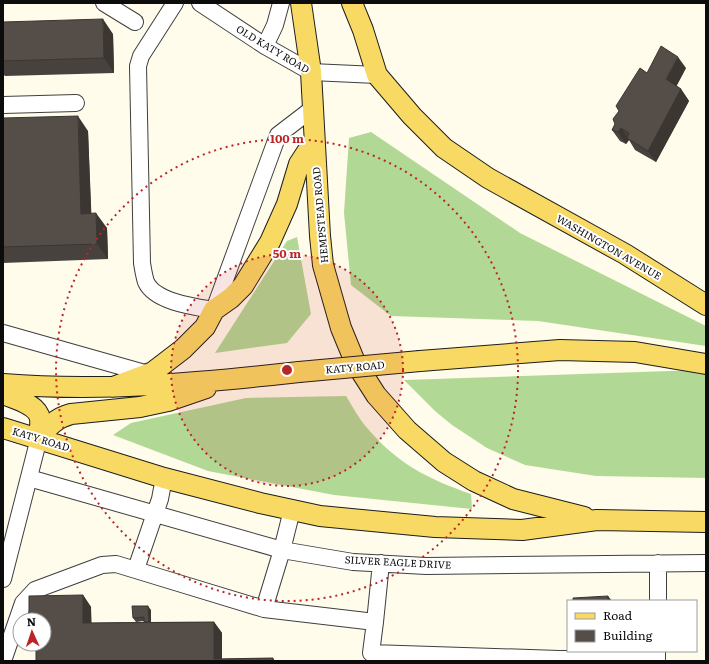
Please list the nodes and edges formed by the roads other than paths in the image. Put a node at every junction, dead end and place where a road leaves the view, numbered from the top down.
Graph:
1 (104, 3) edge
2 (175, 3) edge
3 (200, 3) edge
4 (281, 3) edge
5 (301, 3) edge
6 (352, 3) edge
7 (135, 22) dead end
8 (265, 46) junction
9 (311, 72) junction
10 (376, 75) junction
11 (76, 103) dead end
12 (3, 105) edge
13 (312, 109) junction
14 (314, 141) junction
15 (706, 305) edge
16 (214, 310) junction
17 (3, 333) edge
18 (706, 364) edge
19 (148, 374) junction
20 (227, 380) junction
21 (3, 384) edge
22 (113, 387) junction
23 (3, 394) edge
24 (3, 428) edge
25 (39, 438) junction
26 (29, 478) junction
27 (164, 478) junction
28 (292, 510) junction
29 (155, 514) junction
30 (597, 520) junction
31 (706, 522) edge
32 (282, 550) junction
33 (381, 563) junction
34 (706, 563) edge
35 (658, 564) junction
36 (136, 569) junction
37 (3, 579) edge
38 (658, 600) edge
39 (264, 609) junction
40 (374, 622) junction
41 (657, 655) edge
42 (3, 661) edge

1 - 7 street
2 - 16 street
3 - 8 street, OLD KATY ROAD
4 - 8 street
5 - 9 main road, HEMPSTEAD ROAD
6 - 10 main road
8 - 9 street, OLD KATY ROAD
9 - 10 street, OLD KATY ROAD
9 - 13 main road, HEMPSTEAD ROAD
10 - 15 main road, WASHINGTON AVENUE
11 - 12 street
13 - 14 main road, HEMPSTEAD ROAD
13 - 16 street
14 - 16 main road
14 - 30 main road, HEMPSTEAD ROAD
16 - 19 main road
17 - 19 street
18 - 20 main road, KATY ROAD, bridge
19 - 22 main road
20 - 22 main road, KATY ROAD
20 - 25 main road
21 - 22 main road, KATY ROAD
23 - 25 main road
24 - 25 main road, KATY ROAD
25 - 26 street
25 - 27 main road, KATY ROAD
26 - 29 street, SILVER EAGLE DRIVE
26 - 37 street
27 - 28 main road, KATY ROAD
27 - 29 street
28 - 30 main road, KATY ROAD
28 - 32 street
29 - 32 street, SILVER EAGLE DRIVE
29 - 36 street
30 - 31 main road
32 - 33 street, SILVER EAGLE DRIVE
32 - 39 street
33 - 35 street, SILVER EAGLE DRIVE
33 - 40 street
34 - 35 street, SILVER EAGLE DRIVE
35 - 38 street
36 - 39 street
36 - 42 street
39 - 40 street
40 - 41 street

